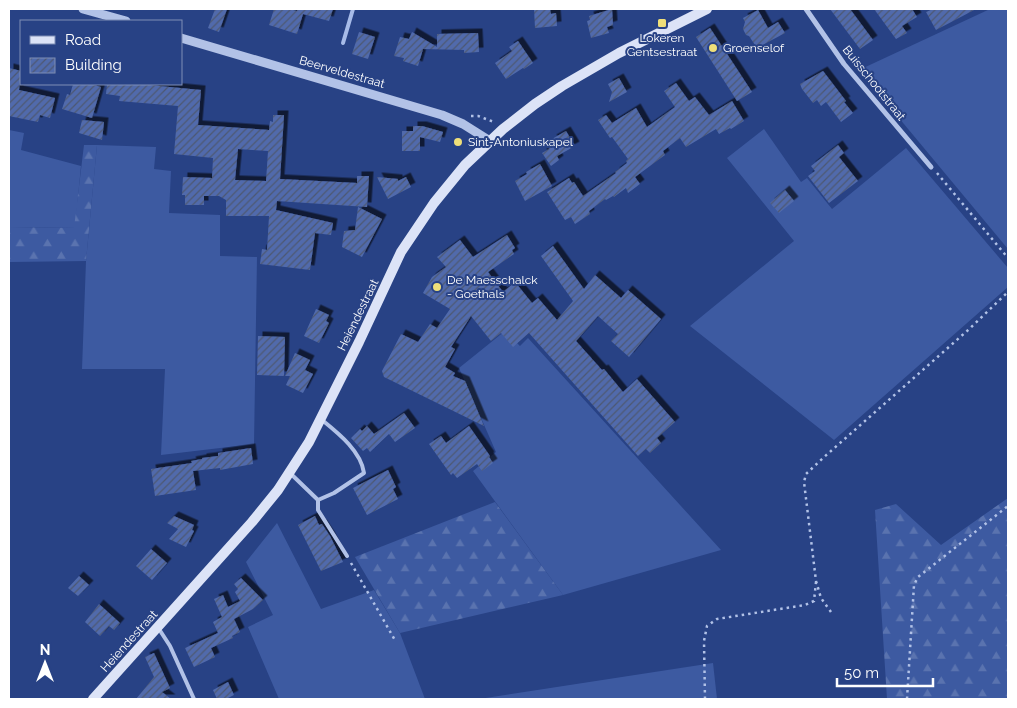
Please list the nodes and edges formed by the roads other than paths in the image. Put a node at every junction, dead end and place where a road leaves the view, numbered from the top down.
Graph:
1 (83, 9) edge
2 (707, 9) edge
3 (806, 9) edge
4 (122, 20) edge
5 (182, 38) edge
6 (490, 141) junction
7 (931, 167) road end
8 (320, 418) junction
9 (289, 472) junction
10 (318, 500) junction
11 (347, 556) road end
12 (158, 627) junction
13 (93, 699) edge
14 (194, 699) edge

1 - 4 street
2 - 6 main road, Heiendestraat
3 - 7 street, Buisschootstraat
5 - 6 street, Beerveldestraat
6 - 8 main road, Heiendestraat
8 - 9 main road, Heiendestraat
8 - 10 lane
9 - 10 lane
9 - 12 main road, Heiendestraat
10 - 11 lane
12 - 13 main road, Heiendestraat
12 - 14 lane

